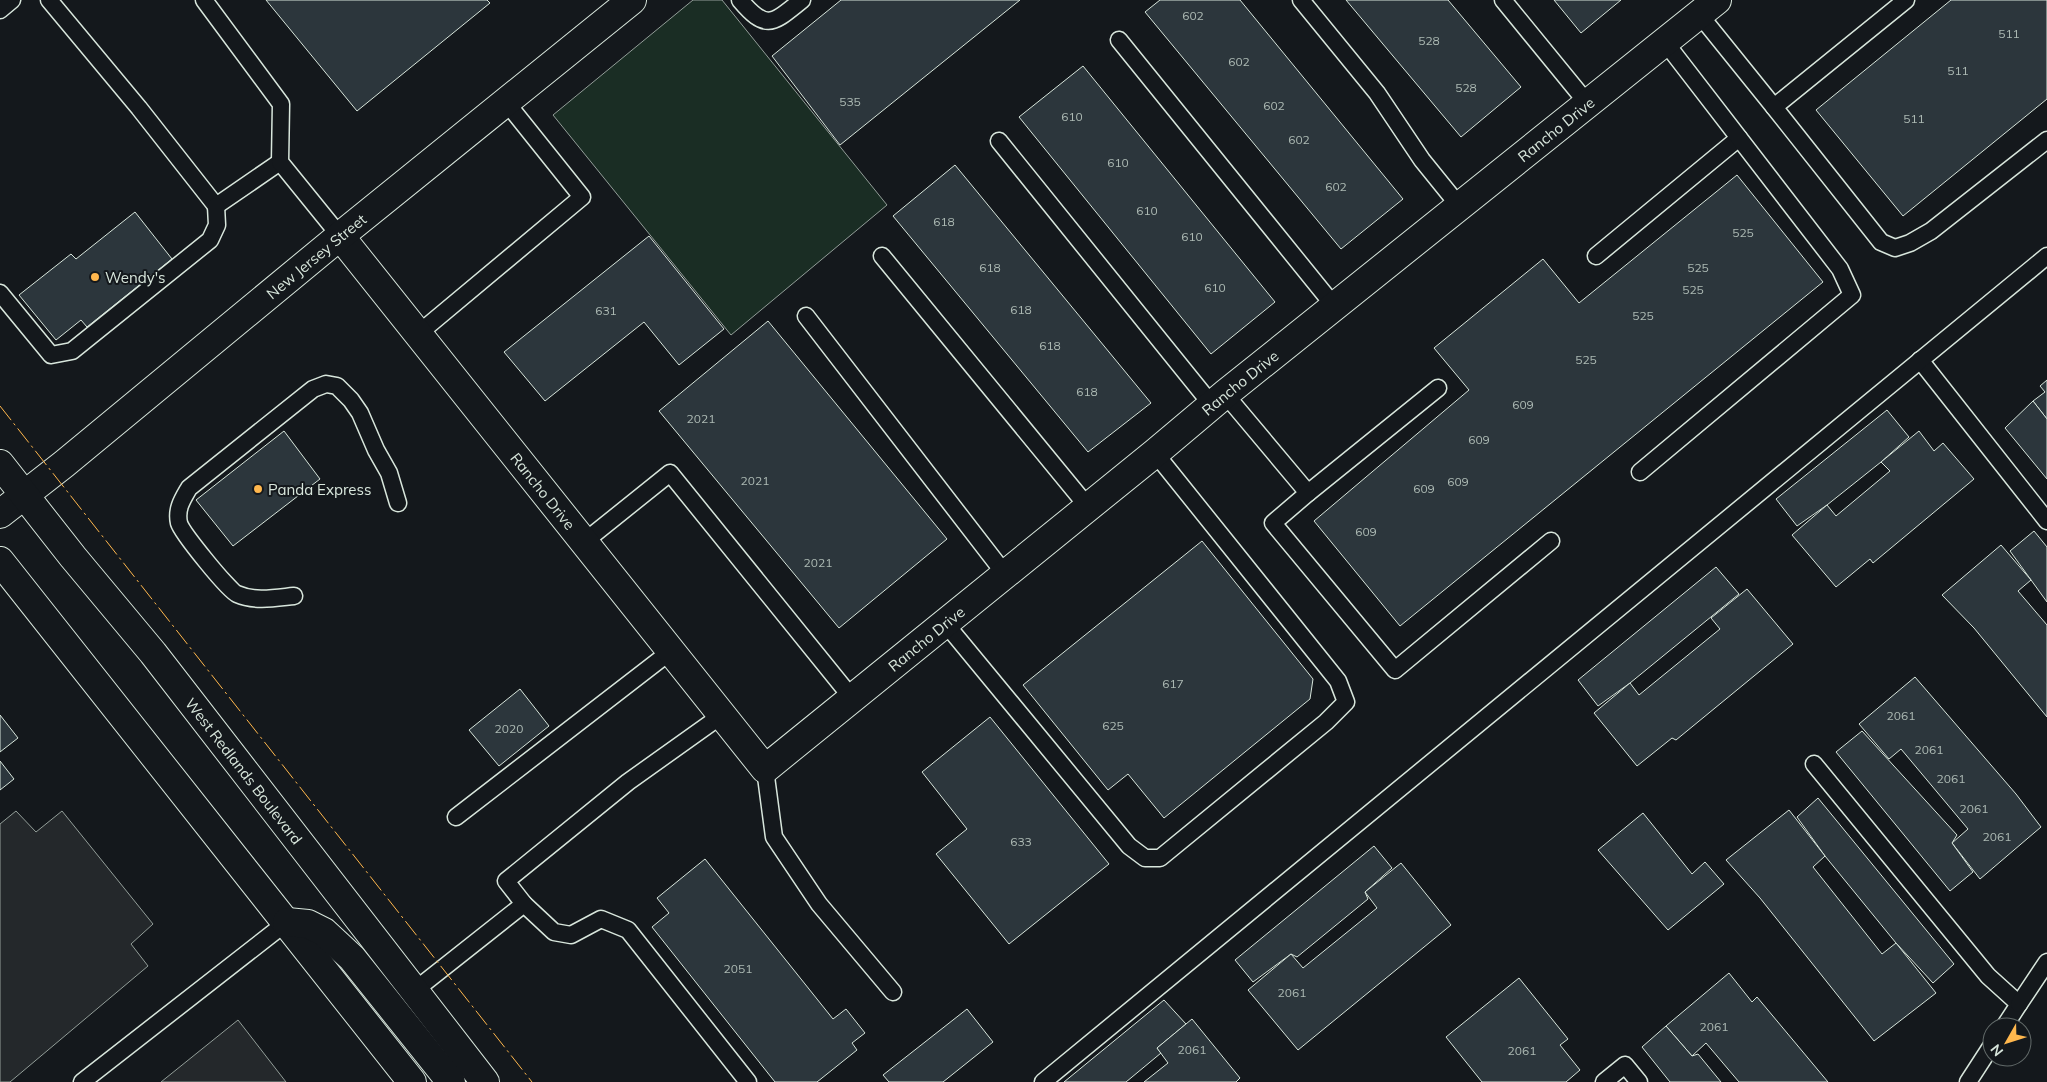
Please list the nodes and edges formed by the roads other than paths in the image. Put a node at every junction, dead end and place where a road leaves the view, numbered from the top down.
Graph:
1 (12, 0) edge
2 (50, 0) edge
3 (204, 0) edge
4 (632, 0) edge
5 (740, 0) edge
6 (802, 0) edge
7 (1301, 0) edge
8 (1503, 0) edge
9 (1906, 0) edge
10 (1711, 4) edge
11 (0, 10) edge
12 (1119, 40) dead end
13 (1665, 42) junction
14 (506, 102) junction
15 (1588, 104) junction
16 (1774, 107) junction
17 (1738, 138) junction
18 (2047, 140) edge
19 (999, 141) dead end
20 (280, 162) junction
21 (216, 206) junction
22 (1460, 207) junction
23 (340, 236) junction
24 (882, 256) dead end
25 (1596, 256) dead end
26 (2047, 256) edge
27 (0, 293) edge
28 (1334, 307) junction
29 (806, 316) dead end
30 (418, 334) junction
31 (1920, 360) junction
32 (1438, 388) dead end
33 (1218, 400) junction
34 (1155, 453) junction
35 (0, 464) edge
36 (1640, 472) dead end
37 (1308, 493) junction
38 (25, 495) junction
39 (398, 503) dead end
40 (1088, 507) junction
41 (0, 514) edge
42 (2047, 521) edge
43 (1551, 541) dead end
44 (584, 542) junction
45 (0, 561) edge
46 (1005, 574) junction
47 (294, 596) dead end
48 (945, 623) junction
49 (671, 651) junction
50 (852, 698) junction
51 (722, 715) junction
52 (1814, 764) dead end
53 (765, 769) junction
54 (456, 817) dead end
55 (524, 904) junction
56 (287, 922) junction
57 (2047, 962) edge
58 (414, 991) junction
59 (893, 992) dead end
60 (2020, 1004) junction
61 (2011, 1017) edge
62 (1982, 1061) edge
63 (82, 1082) edge
64 (412, 1082) edge
65 (451, 1082) edge
66 (485, 1082) edge
67 (748, 1082) edge
68 (1043, 1082) edge
69 (1604, 1082) edge
70 (1639, 1082) edge
71 (1968, 1082) edge

1 - 11 lane
2 - 21 lane
3 - 20 lane
4 - 14 street, New Jersey Street
5 - 6 lane
7 - 22 lane
8 - 15 lane
9 - 16 lane
10 - 13 street, Rancho Drive
10 - 16 lane
12 - 28 lane
13 - 15 street, Rancho Drive
13 - 17 lane
14 - 23 street, New Jersey Street
14 - 30 lane
15 - 22 street, Rancho Drive
16 - 18 lane
17 - 25 lane
17 - 36 lane
19 - 33 lane
20 - 21 lane
20 - 23 lane
21 - 27 lane
22 - 28 street, Rancho Drive
23 - 30 street, Rancho Drive
23 - 38 street, New Jersey Street
24 - 40 lane
26 - 31 lane
28 - 33 street, Rancho Drive
29 - 46 lane
30 - 44 street, Rancho Drive
31 - 42 lane
31 - 68 lane
32 - 37 lane
33 - 34 street, Rancho Drive
33 - 37 lane
34 - 40 street, Rancho Drive
34 - 48 lane
35 - 38 street, West Redlands Boulevard
37 - 43 lane
38 - 41 street, New Jersey Street
38 - 58 street, West Redlands Boulevard
39 - 47 lane
40 - 46 street, Rancho Drive
44 - 49 street, Rancho Drive
44 - 50 lane
45 - 56 street
46 - 48 street, Rancho Drive
48 - 50 street, Rancho Drive
49 - 51 street, Rancho Drive
49 - 54 lane
50 - 53 street, Rancho Drive
51 - 53 street, Rancho Drive
51 - 55 lane
52 - 60 lane
53 - 59 lane
55 - 58 lane
55 - 67 lane
56 - 63 lane
56 - 64 street
56 - 65 street
57 - 60 lane
58 - 66 street, West Redlands Boulevard
60 - 61 lane
62 - 71 lane
69 - 70 lane

